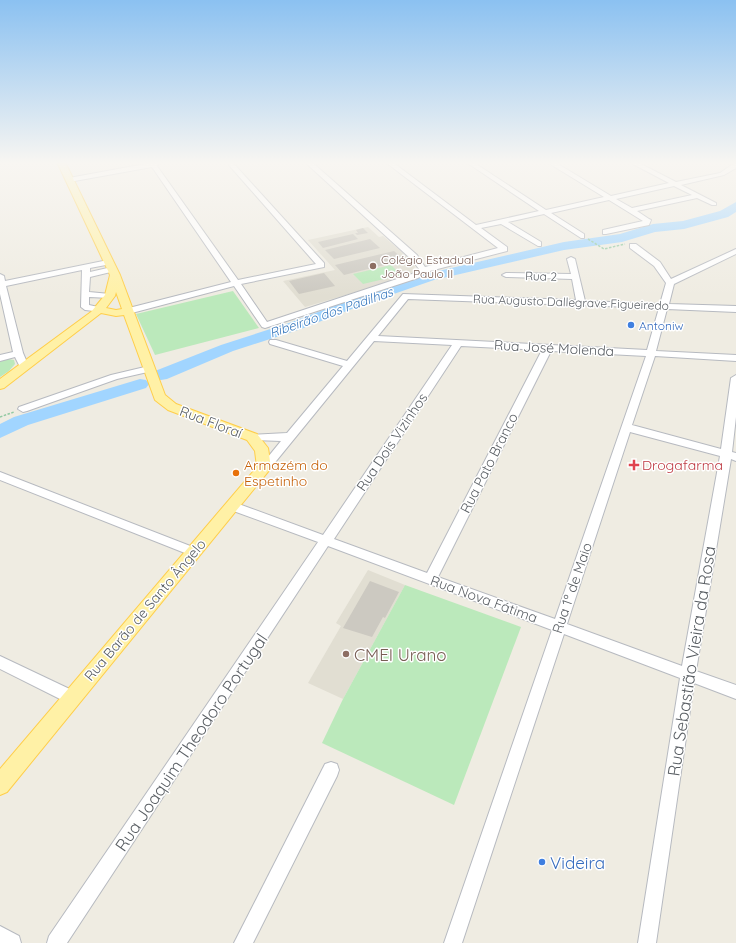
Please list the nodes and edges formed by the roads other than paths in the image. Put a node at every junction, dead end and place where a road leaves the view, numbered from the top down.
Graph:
1 (83, 208) edge
2 (184, 208) edge
3 (270, 208) edge
4 (359, 208) edge
5 (450, 208) edge
6 (539, 208) edge
7 (559, 208) edge
8 (629, 208) edge
9 (642, 208) edge
10 (633, 210) junction
11 (544, 211) junction
12 (502, 221) junction
13 (475, 227) junction
14 (606, 232) dead end
15 (583, 237) road end
16 (538, 244) dead end
17 (633, 246) road end
18 (736, 252) edge
19 (571, 258) dead end
20 (722, 258) junction
21 (736, 259) edge
22 (112, 269) junction
23 (423, 270) junction
24 (86, 271) junction
25 (506, 275) dead end
26 (575, 277) junction
27 (1, 282) edge
28 (236, 283) junction
29 (670, 283) junction
30 (86, 294) junction
31 (110, 296) junction
32 (406, 296) joint
33 (581, 303) junction
34 (665, 306) junction
35 (736, 309) edge
36 (100, 310) junction
37 (128, 311) junction
38 (372, 338) junction
39 (272, 342) dead end
40 (458, 343) junction
41 (548, 348) junction
42 (18, 353) junction
43 (651, 354) junction
44 (0, 358) edge
45 (736, 358) edge
46 (350, 365) junction
47 (24, 367) junction
48 (151, 374) junction
49 (736, 378) edge
50 (0, 384) edge
51 (23, 409) road end
52 (626, 427) junction
53 (290, 436) junction
54 (252, 437) junction
55 (731, 455) edge
56 (264, 468) junction
57 (0, 476) edge
58 (232, 506) junction
59 (327, 541) junction
60 (194, 552) junction
61 (430, 579) junction
62 (559, 626) junction
63 (0, 662) edge
64 (688, 674) junction
65 (736, 692) edge
66 (73, 698) junction
67 (331, 770) dead end
68 (0, 785) edge
69 (0, 935) edge
70 (12, 943) edge
71 (56, 943) edge
72 (243, 943) edge
73 (453, 943) edge
74 (647, 943) edge

1 - 22 main road, Rua Floraí
2 - 28 street
3 - 28 street
4 - 23 street
5 - 13 street
6 - 11 street
7 - 11 street
8 - 10 street
9 - 10 street
10 - 14 street
11 - 12 street
11 - 15 street
12 - 13 street
12 - 16 street
13 - 23 street
17 - 29 street
18 - 20 street
19 - 26 street
20 - 21 street
20 - 29 street
22 - 24 street
22 - 31 main road
22 - 37 main road, Rua Floraí
23 - 28 street
24 - 27 street
24 - 30 street
25 - 26 street, Rua 2
26 - 33 street
27 - 42 street
28 - 37 street
29 - 34 street, Rua 1º de Maio
30 - 31 street
30 - 36 street
31 - 36 main road
32 - 33 street, Rua Augusto Dallegrave Figueiredo
32 - 38 street, Rua Barão de Santo Ângelo
33 - 34 street, Rua Augusto Dallegrave Figueiredo
34 - 35 street, Rua Augusto Dallegrave Figueiredo
34 - 43 street, Rua 1º de Maio
36 - 37 main road
36 - 47 main road
37 - 48 main road, Rua Floraí
38 - 40 street, Rua José Molenda
38 - 46 street, Rua Barão de Santo Ângelo
39 - 46 street
40 - 41 street, Rua José Molenda
40 - 59 street, Rua Dois Vizinhos
41 - 43 street, Rua José Molenda
41 - 61 street, Rua Pato Branco
42 - 44 street
42 - 47 street
43 - 45 street, Rua José Molenda
43 - 52 street, Rua 1º de Maio
46 - 53 street, Rua Barão de Santo Ângelo
47 - 50 main road
48 - 51 street
48 - 54 main road, Rua Floraí
49 - 55 street, Rua Sebastião Vieira da Rosa
52 - 55 street
52 - 62 street, Rua 1º de Maio
53 - 54 street
53 - 56 street, Rua Barão de Santo Ângelo
54 - 56 main road, Rua Floraí
55 - 64 street, Rua Sebastião Vieira da Rosa
56 - 58 main road, Rua Barão de Santo Ângelo
57 - 60 street
58 - 59 street, Rua Nova Fátima
58 - 60 main road, Rua Barão de Santo Ângelo
59 - 61 street, Rua Nova Fátima
59 - 71 street, Rua Joaquim Theodoro Portugal
60 - 66 main road, Rua Barão de Santo Ângelo
61 - 62 street, Rua Nova Fátima
62 - 64 street, Rua Nova Fátima
62 - 73 street, Rua 1º de Maio
63 - 66 street
64 - 65 street, Rua Nova Fátima
64 - 74 street, Rua Sebastião Vieira da Rosa
66 - 68 main road, Rua Barão de Santo Ângelo
67 - 72 street
69 - 70 street

